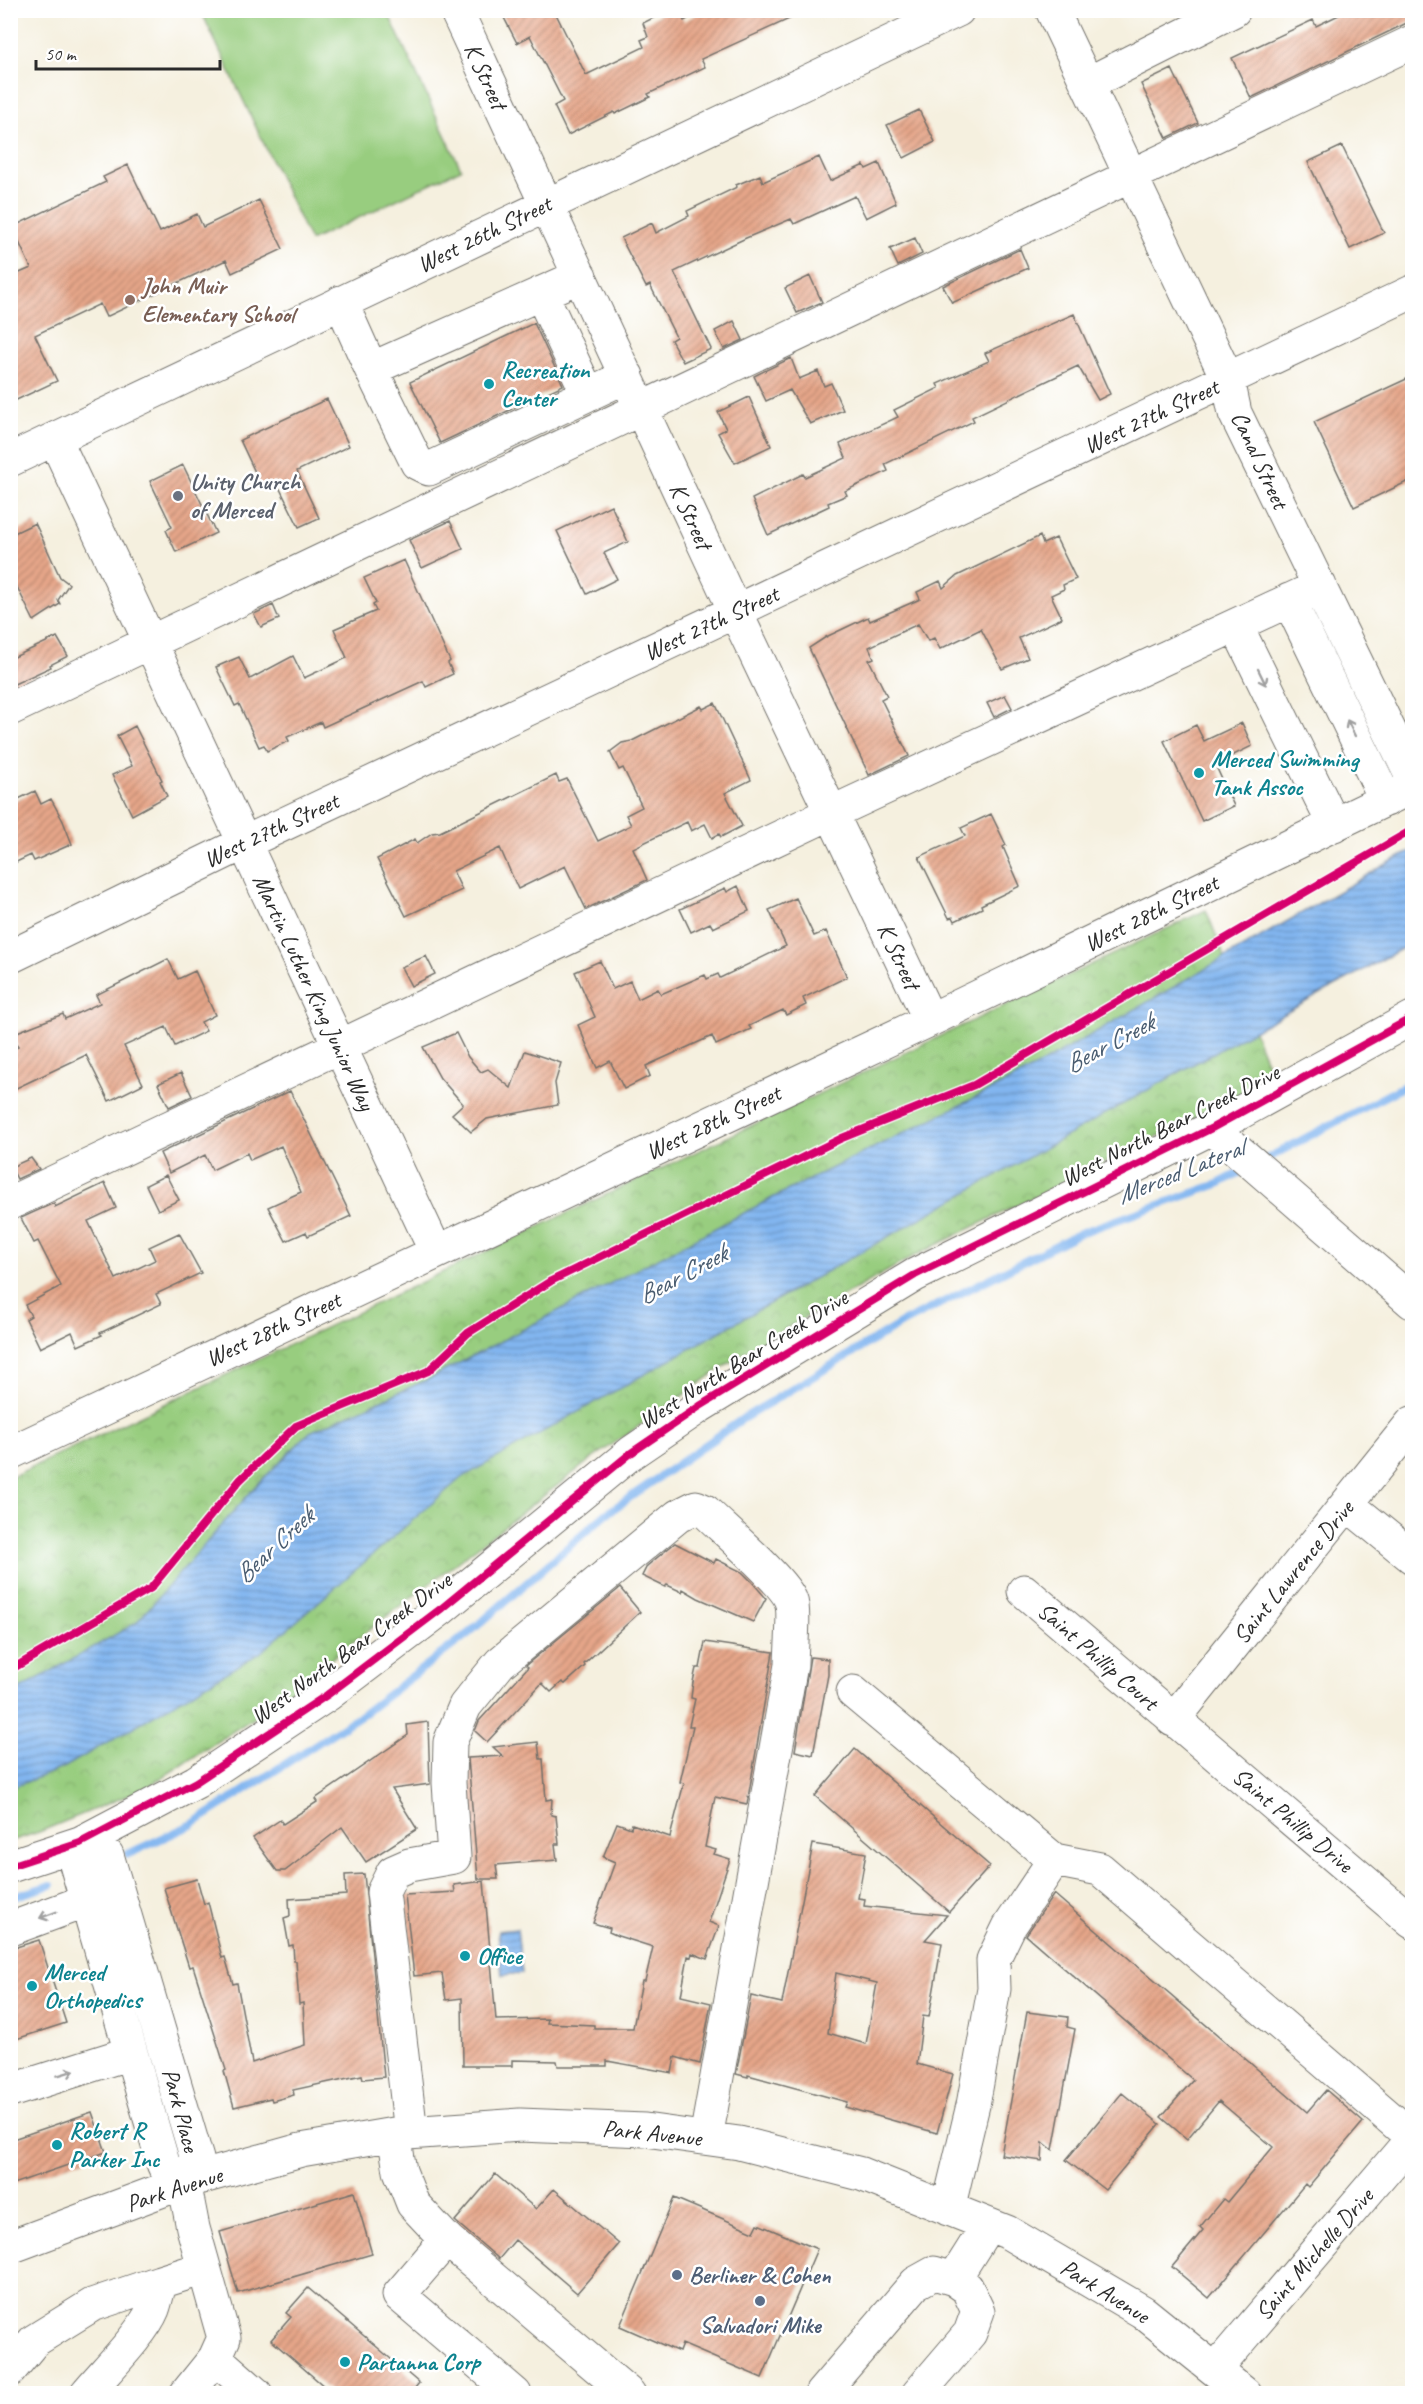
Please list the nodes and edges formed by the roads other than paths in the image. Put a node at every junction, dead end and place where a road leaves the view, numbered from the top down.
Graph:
1 (456, 10) edge
2 (958, 10) edge
3 (1052, 10) edge
4 (1234, 10) edge
5 (1413, 42) edge
6 (1087, 84) junction
7 (1131, 177) junction
8 (546, 204) junction
9 (580, 276) junction
10 (1413, 292) edge
11 (541, 293) junction
12 (341, 302) junction
13 (372, 369) junction
14 (627, 376) junction
15 (1228, 380) junction
16 (588, 394) junction
17 (643, 410) junction
18 (55, 439) junction
19 (10, 460) edge
20 (1320, 586) junction
21 (1289, 600) junction
22 (735, 611) junction
23 (1236, 625) junction
24 (151, 644) junction
25 (10, 709) edge
26 (1413, 777) edge
27 (1399, 793) edge
28 (831, 813) junction
29 (1334, 825) junction
30 (244, 843) junction
31 (10, 957) edge
32 (1413, 1018) edge
33 (930, 1020) junction
34 (340, 1047) junction
35 (1219, 1134) junction
36 (10, 1203) edge
37 (435, 1252) junction
38 (1413, 1302) edge
39 (1413, 1424) edge
40 (10, 1453) edge
41 (1347, 1504) junction
42 (1413, 1557) edge
43 (1024, 1591) dead end
44 (853, 1692) dead end
45 (1173, 1720) junction
46 (80, 1843) junction
47 (1054, 1860) junction
48 (10, 1866) edge
49 (121, 1902) junction
50 (88, 1906) junction
51 (1413, 1922) edge
52 (10, 1929) edge
53 (140, 1967) junction
54 (109, 1979) junction
55 (130, 2053) junction
56 (10, 2091) edge
57 (402, 2133) junction
58 (706, 2138) junction
59 (1413, 2138) edge
60 (184, 2182) junction
61 (948, 2209) junction
62 (988, 2225) junction
63 (447, 2239) junction
64 (10, 2247) edge
65 (204, 2268) junction
66 (954, 2279) junction
67 (160, 2282) junction
68 (216, 2358) junction
69 (10, 2370) edge
70 (1228, 2384) edge
71 (620, 2391) edge
72 (86, 2394) edge
73 (186, 2394) edge
74 (256, 2394) edge
75 (515, 2394) edge
76 (821, 2394) edge
77 (918, 2394) edge

1 - 8 street, K Street
2 - 8 street, West 26th Street
3 - 6 street, Canal Street
4 - 6 street
5 - 7 street
6 - 7 street, Canal Street
7 - 15 street, Canal Street
7 - 17 street
8 - 9 street, K Street
8 - 12 street, West 26th Street
9 - 11 street
9 - 14 street, K Street
10 - 15 street, West 27th Street
11 - 13 street
11 - 16 street
12 - 13 street
12 - 18 street, West 26th Street
13 - 16 street
14 - 16 street
14 - 17 street, K Street
15 - 20 street, Canal Street
15 - 22 street, West 27th Street
17 - 22 street, K Street
17 - 24 street
18 - 19 street, West 26th Street
18 - 24 street, Martin Luther King Junior Way
20 - 21 street
20 - 26 street, Canal Street
21 - 23 street
27 -> 21 street
22 - 28 street, K Street
22 - 30 street, West 27th Street
23 - 28 street
23 -> 29 street
24 - 25 street
24 - 30 street, Martin Luther King Junior Way
27 - 29 street, West 28th Street
28 - 33 street, K Street
28 - 34 street
29 - 33 street, West 28th Street
30 - 31 street, West 27th Street
30 - 34 street, Martin Luther King Junior Way
32 - 35 street, West North Bear Creek Drive
33 - 37 street, West 28th Street
34 - 36 street
34 - 37 street, Martin Luther King Junior Way
35 - 38 street
35 - 46 street, West North Bear Creek Drive
37 - 40 street, West 28th Street
39 - 41 street, Saint Lawrence Drive
41 - 42 street
41 - 45 street, Saint Lawrence Drive
43 - 45 street, Saint Phillip Court
44 - 47 street
45 - 51 street, Saint Phillip Drive
46 - 48 street, West North Bear Creek Drive
46 - 49 street, Park Place
46 - 50 street, Park Place
47 - 59 street
47 - 61 street
49 - 50 street
49 - 53 street, Park Place
50 -> 52 street
50 - 54 street, Park Place
53 - 54 street
53 - 60 street, Park Place
54 - 55 street, Park Place
56 -> 55 street
55 - 60 street, Park Place
57 - 58 street, Park Avenue
57 - 58 street
57 - 60 street, Park Avenue
57 - 63 street
58 - 61 street, Park Avenue
59 - 70 street, Saint Michelle Drive
60 - 64 street, Park Avenue
60 - 65 street
61 - 62 street, Park Avenue
62 - 66 street
62 - 70 street, Park Avenue
63 - 71 street
63 - 75 street
65 - 67 street
65 - 68 street
66 - 76 street
66 - 77 street
67 - 69 street
67 - 72 street
68 - 73 street
68 - 74 street

